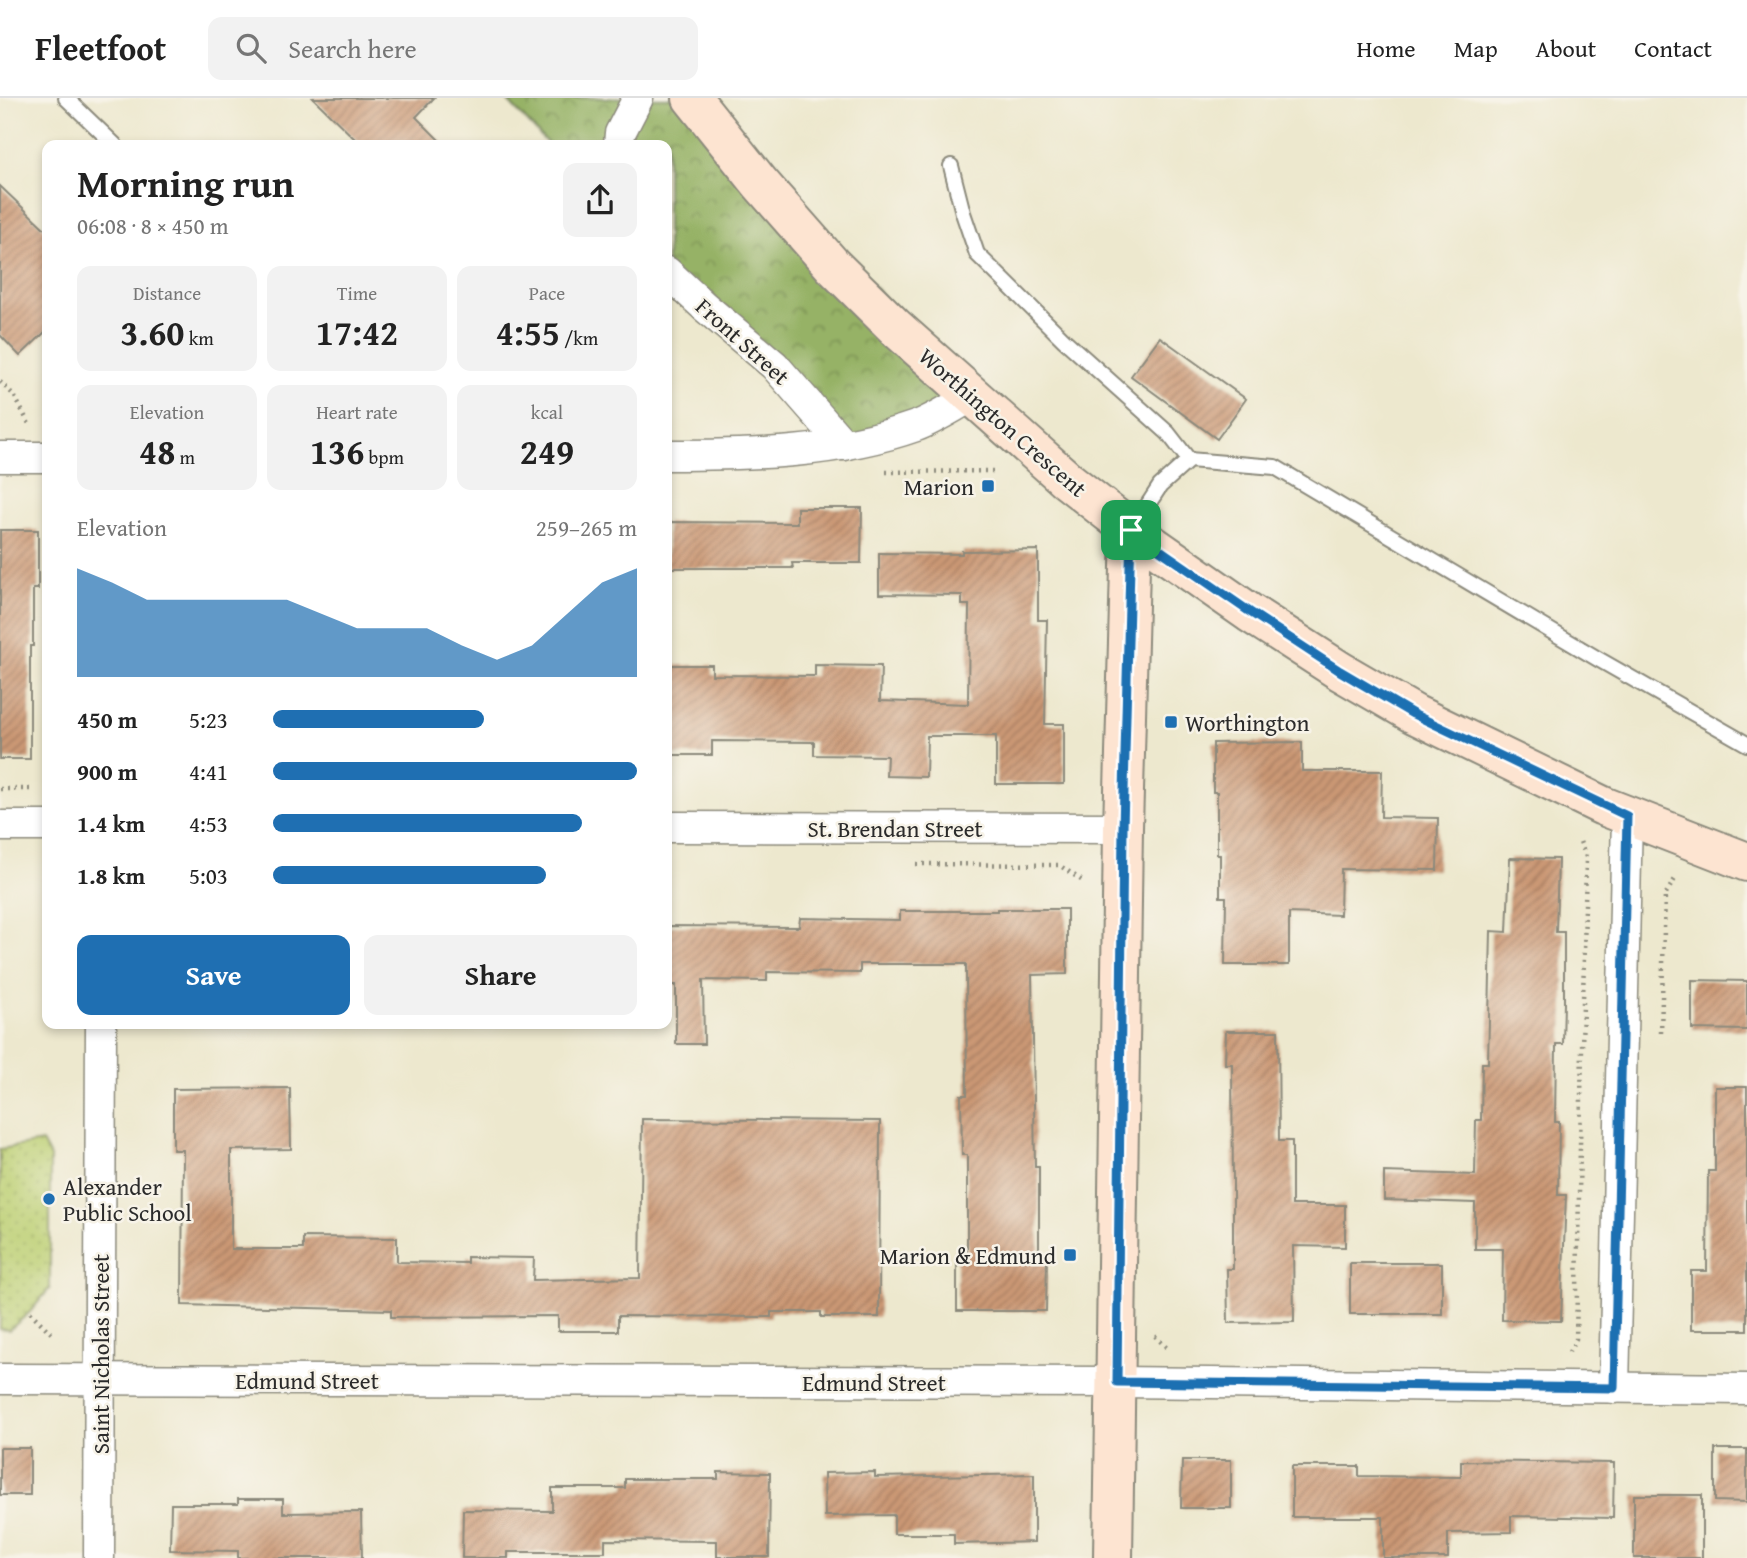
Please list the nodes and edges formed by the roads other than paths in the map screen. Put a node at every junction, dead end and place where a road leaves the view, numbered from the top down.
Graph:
1 (66, 98) edge
2 (638, 98) edge
3 (692, 98) edge
4 (110, 140) edge
5 (619, 140) edge
6 (951, 166) dead end
7 (672, 277) edge
8 (973, 396) junction
9 (844, 445) junction
10 (672, 455) edge
11 (1189, 460) junction
12 (1131, 530) junction
13 (1747, 744) edge
14 (1627, 816) junction
15 (0, 825) edge
16 (42, 826) edge
17 (672, 827) edge
18 (1123, 828) junction
19 (1747, 862) edge
20 (101, 1029) edge
21 (100, 1379) junction
22 (0, 1380) edge
23 (1117, 1382) junction
24 (1614, 1388) junction
25 (1747, 1389) edge
26 (99, 1558) edge
27 (1113, 1558) edge

1 - 4 lane
2 - 5 street
3 - 8 street, Worthington Crescent
6 - 11 lane
7 - 9 street, Front Street
8 - 9 street
8 - 12 street, Worthington Crescent
9 - 10 street
11 - 12 lane
11 - 13 lane
12 - 14 street, Worthington Crescent
12 - 18 street
14 - 19 street, Worthington Crescent
14 - 24 street
15 - 16 street
17 - 18 street, St. Brendan Street
18 - 23 street
20 - 21 street, Saint Nicholas Street
21 - 22 street, Edmund Street
21 - 23 street, Edmund Street
21 - 26 street, Saint Nicholas Street
23 - 24 street, Edmund Street
23 - 27 street
24 - 25 street, Edmund Street

